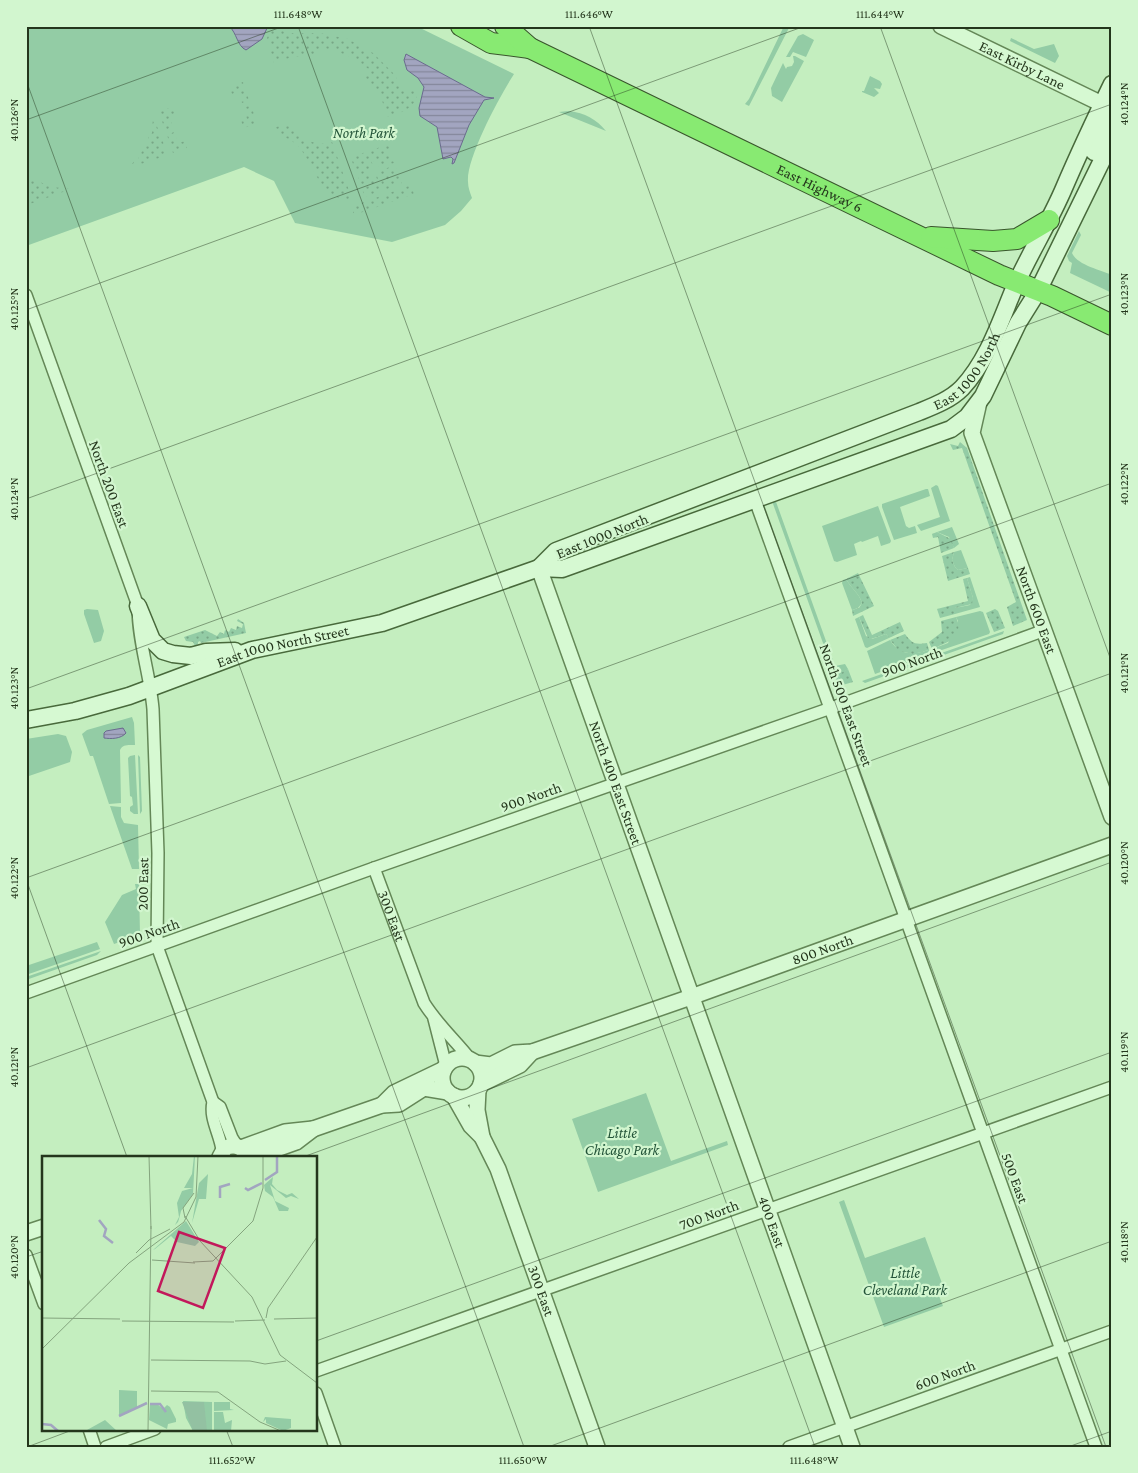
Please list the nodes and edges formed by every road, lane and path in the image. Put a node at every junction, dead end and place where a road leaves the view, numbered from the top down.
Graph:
1 (461, 26) edge
2 (505, 26) edge
3 (941, 26) edge
4 (530, 48) junction
5 (1112, 84) edge
6 (1102, 104) junction
7 (1112, 140) edge
8 (1093, 176) junction
9 (1049, 220) junction
10 (922, 236) junction
11 (1017, 282) junction
12 (1038, 291) junction
13 (26, 295) edge
14 (1112, 325) edge
15 (979, 402) junction
16 (951, 429) junction
17 (972, 433) junction
18 (830, 447) junction
19 (745, 480) junction
20 (756, 500) junction
21 (672, 529) junction
22 (539, 568) junction
23 (138, 606) junction
24 (1045, 630) junction
25 (252, 650) junction
26 (151, 686) junction
27 (831, 708) junction
28 (26, 720) edge
29 (614, 784) junction
30 (1112, 817) edge
31 (1112, 845) edge
32 (374, 868) junction
33 (906, 920) junction
34 (157, 946) junction
35 (26, 993) edge
36 (691, 997) junction
37 (434, 1019) junction
38 (532, 1052) junction
39 (472, 1061) junction
40 (445, 1067) junction
41 (479, 1087) junction
42 (1112, 1088) edge
43 (451, 1094) junction
44 (213, 1102) junction
45 (382, 1105) junction
46 (313, 1130) junction
47 (984, 1133) junction
48 (482, 1137) junction
49 (241, 1150) edge
50 (220, 1155) edge
51 (257, 1156) edge
52 (768, 1210) junction
53 (42, 1228) edge
54 (26, 1233) edge
55 (26, 1255) edge
56 (541, 1291) junction
57 (42, 1299) edge
58 (1112, 1331) edge
59 (1061, 1349) junction
60 (318, 1370) edge
61 (318, 1399) edge
62 (845, 1426) junction
63 (89, 1430) edge
64 (152, 1430) edge
65 (95, 1447) edge
66 (106, 1447) edge
67 (335, 1447) edge
68 (597, 1447) edge
69 (789, 1447) edge
70 (852, 1447) edge
71 (1096, 1447) edge

1 - 4 highway, East Highway 6
2 - 4 highway, East Highway 6
3 - 6 street, East Kirby Lane
4 - 10 highway, East Highway 6
5 - 6 main road, East 1000 North
6 - 8 main road
6 - 9 main road, East 1000 North
7 - 8 main road, East 1000 North
8 - 12 main road, East 1000 North
9 - 10 highway
9 - 11 main road, East 1000 North
10 - 11 highway, East Highway 6
11 - 12 highway, East Highway 6
11 - 18 main road, East 1000 North
12 - 14 highway, East Highway 6
12 - 15 main road, East 1000 North
13 - 23 street, North 200 East
15 - 16 main road, East 1000 North
15 - 17 street
16 - 17 street
16 - 20 main road, East 1000 North
17 - 24 street, North 600 East
18 - 19 main road, East 1000 North
18 - 20 main road
19 - 21 main road
19 - 22 main road, East 1000 North
20 - 21 main road, East 1000 North
20 - 27 street, North 500 East Street
21 - 22 main road, East 1000 North
22 - 25 main road, East 1000 North Street
22 - 29 street, North 400 East Street
23 - 25 main road
23 - 26 street, North 200 East
24 - 27 street, 900 North
24 - 30 street, North 600 East
25 - 26 main road, East 1000 North Street
26 - 28 main road, East 1000 North Street
26 - 34 street, 200 East
27 - 29 street, 900 North
27 - 33 street, North 500 East Street
29 - 32 street, 900 North
29 - 36 street, North 400 East Street
31 - 33 street, 800 North
32 - 34 street, 900 North
32 - 37 street, 300 East
33 - 36 street, 800 North
33 - 47 street, 500 East
34 - 35 street, 900 North
34 - 44 street, 200 East
36 - 38 street, 800 North
36 - 52 street, 400 East
37 - 39 street, 300 East
37 - 40 street, 300 East
38 - 39 street, 800 North
38 - 41 street, 800 North
39 - 40 street
39 - 41 street
40 - 43 street
40 - 45 street
41 - 43 street
41 - 48 street, 300 East
42 - 47 street, 700 North
43 - 45 street
43 - 48 street, 300 East
44 - 49 street, 200 East
44 - 50 street, 200 East
45 - 46 street
46 - 49 street
46 - 51 street
47 - 52 street, 700 North
47 - 59 street, 500 East
48 - 56 street, 300 East
49 - 50 street
52 - 56 street, 700 North
52 - 62 street, 400 East
53 - 54 street
55 - 57 street
56 - 60 street, 700 North
56 - 68 street, 300 East
58 - 59 street, 600 North
59 - 62 street, 600 North
59 - 71 street, 500 East
61 - 67 street
62 - 69 street, 600 North
62 - 70 street, 400 East
63 - 65 street
64 - 66 street

